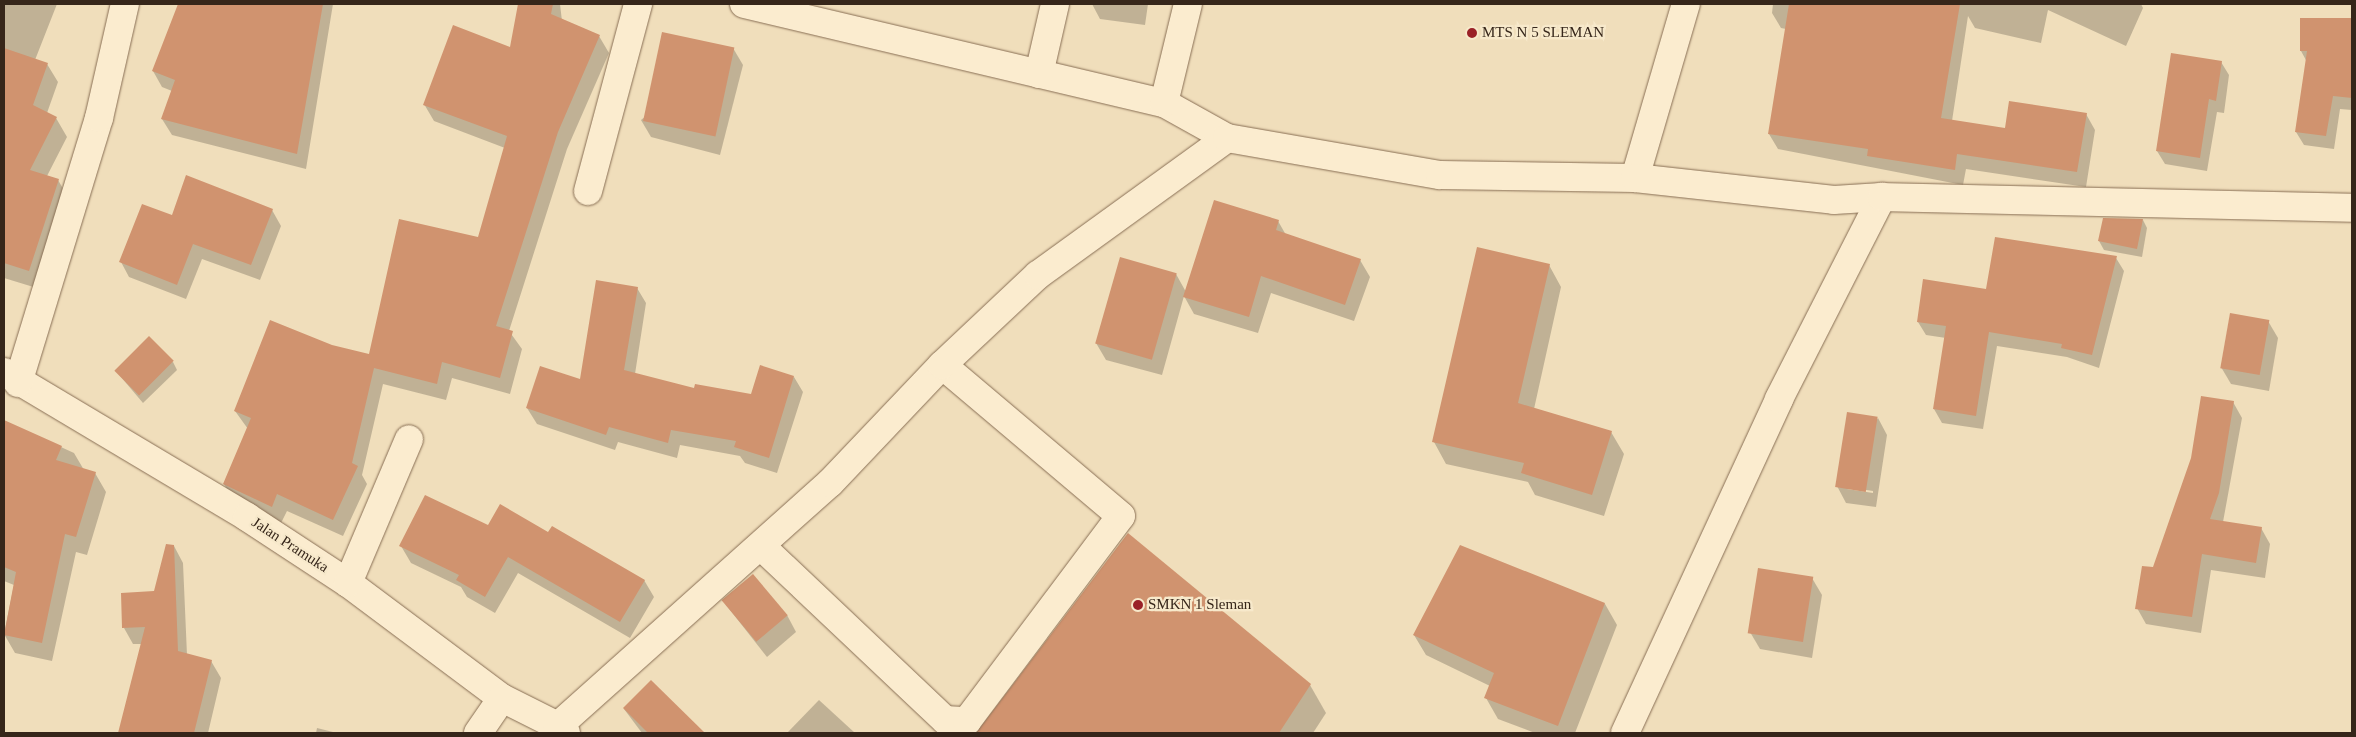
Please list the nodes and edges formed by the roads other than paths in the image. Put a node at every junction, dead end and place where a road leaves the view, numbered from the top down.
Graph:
1 (125, 4) edge
2 (638, 4) edge
3 (744, 4) edge
4 (1055, 4) edge
5 (1188, 4) edge
6 (1686, 4) edge
7 (1039, 74) junction
8 (1164, 103) junction
9 (1227, 138) junction
10 (1635, 178) junction
11 (588, 191) dead end
12 (1882, 197) junction
13 (2352, 208) edge
14 (942, 365) junction
15 (11, 378) edge
16 (409, 439) dead end
17 (762, 547) junction
18 (348, 583) junction
19 (502, 698) junction
20 (562, 730) edge
21 (478, 733) edge
22 (1625, 733) edge

1 - 15 street
2 - 11 street
3 - 7 street
4 - 7 street
5 - 8 street
6 - 10 street
7 - 8 street
8 - 9 street
9 - 10 street
9 - 14 street
10 - 12 street
12 - 13 street
12 - 22 street
14 - 17 street
14 - 17 street
15 - 18 street, Jalan Pramuka
16 - 18 street
17 - 20 street
18 - 19 street, Jalan Pramuka
19 - 20 street, Jalan Pramuka
19 - 21 street

